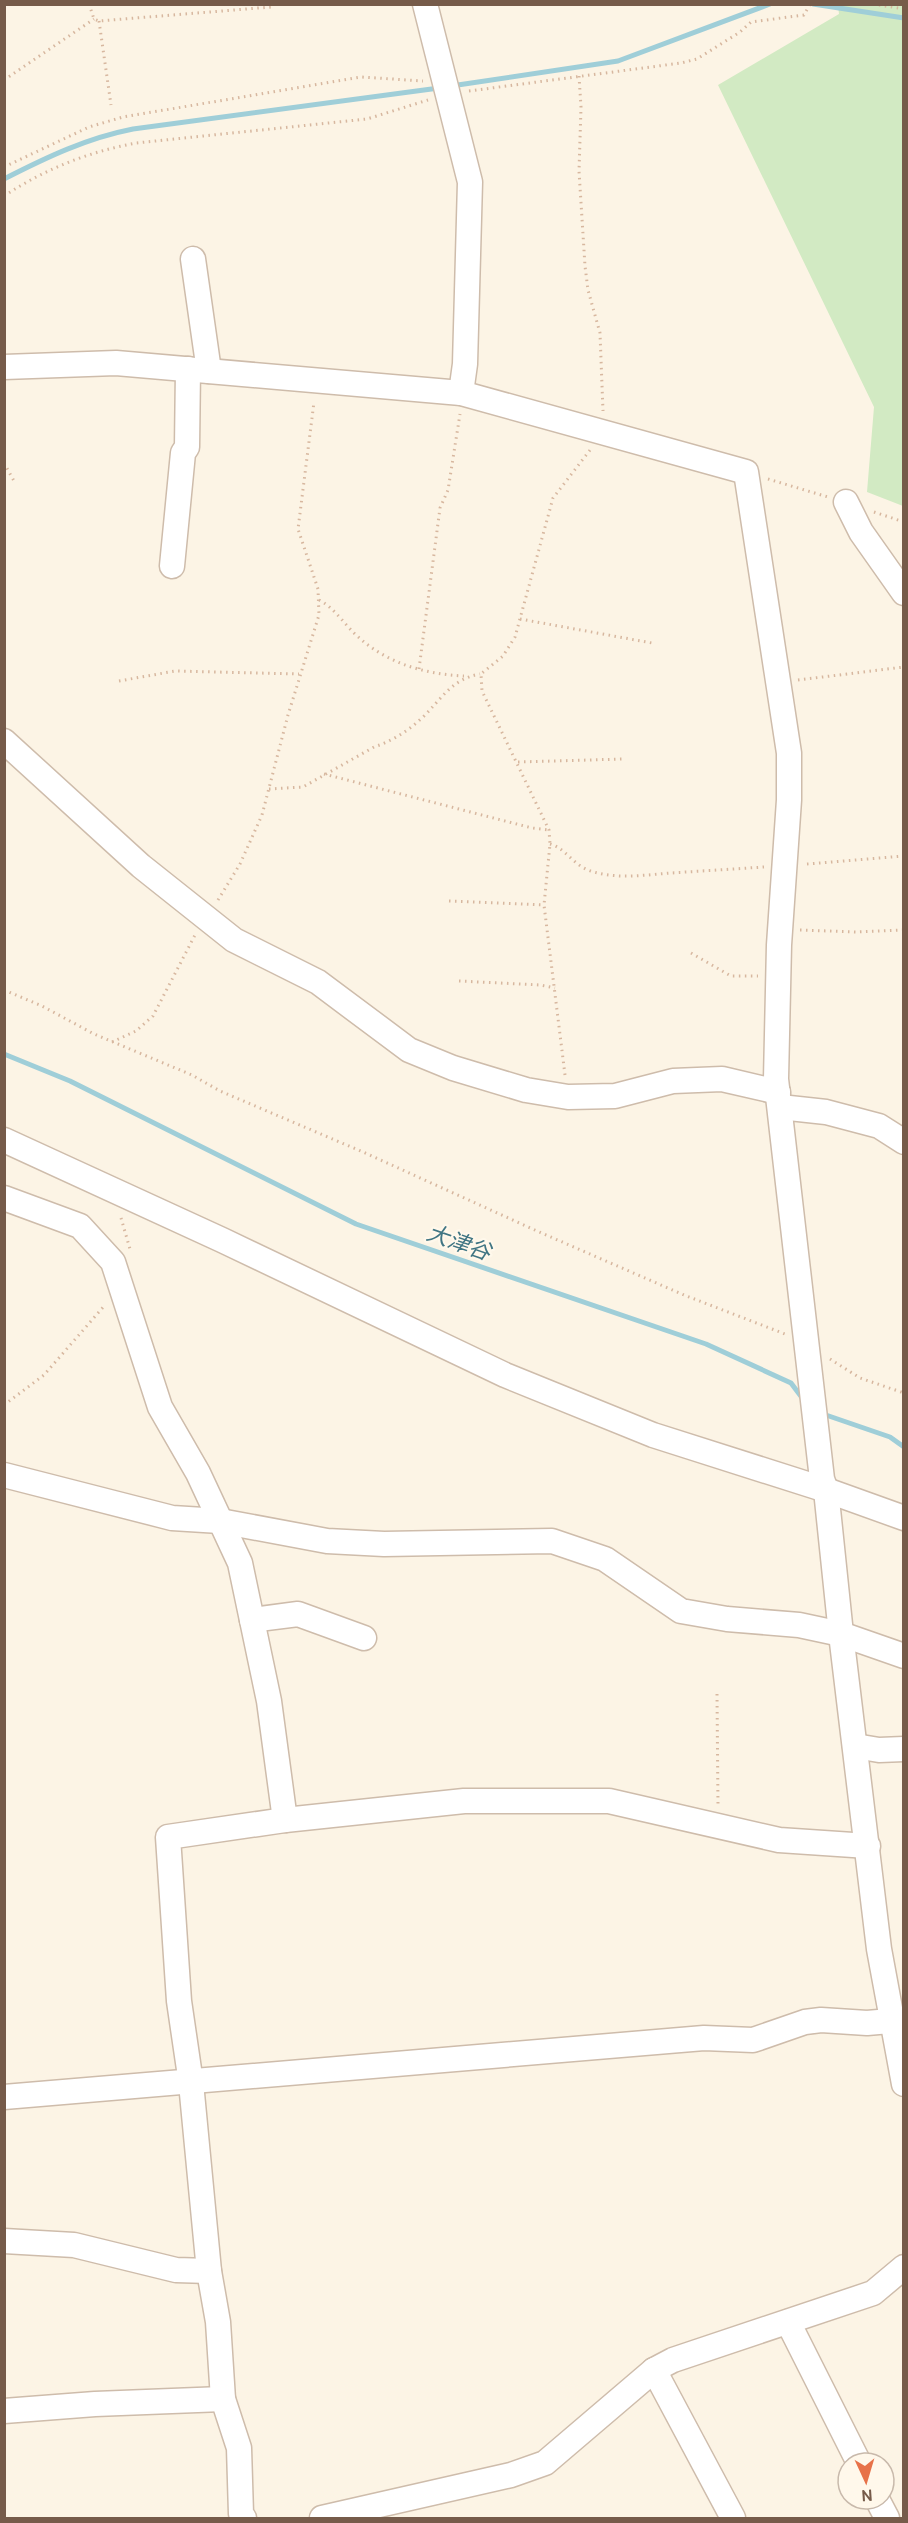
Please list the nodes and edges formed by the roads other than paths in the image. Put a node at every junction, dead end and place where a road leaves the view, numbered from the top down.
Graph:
1 (425, 4) edge
2 (193, 259) dead end
3 (4, 367) edge
4 (198, 370) junction
5 (461, 393) junction
6 (846, 502) dead end
7 (172, 566) dead end
8 (903, 593) edge
9 (4, 741) edge
10 (779, 1099) junction
11 (4, 1140) edge
12 (903, 1142) edge
13 (4, 1197) edge
14 (4, 1475) edge
15 (824, 1485) junction
16 (903, 1518) edge
17 (220, 1521) junction
18 (252, 1620) junction
19 (841, 1634) junction
20 (364, 1638) dead end
21 (903, 1656) edge
22 (855, 1746) junction
23 (903, 1749) edge
24 (285, 1820) junction
25 (868, 1846) junction
26 (890, 2021) junction
27 (190, 2083) junction
28 (903, 2084) edge
29 (4, 2097) edge
30 (4, 2241) edge
31 (903, 2267) edge
32 (209, 2271) junction
33 (788, 2322) junction
34 (654, 2370) junction
35 (223, 2399) junction
36 (4, 2411) edge
37 (853, 2451) edge
38 (244, 2518) edge
39 (322, 2518) edge
40 (733, 2518) edge

1 - 5 street
2 - 4 street
3 - 4 street
4 - 5 street
4 - 7 street
5 - 10 street
6 - 8 street
9 - 10 street
10 - 12 street
10 - 15 street
11 - 15 street
13 - 17 street
14 - 17 street
15 - 16 street
15 - 19 street
17 - 18 street
17 - 19 street
18 - 20 street
18 - 24 street
19 - 21 street
19 - 22 street
22 - 23 street
22 - 25 street
24 - 25 street
24 - 27 street
25 - 26 street
26 - 27 street
26 - 28 street
27 - 29 street
27 - 32 street
30 - 32 street
31 - 33 street
32 - 35 street
33 - 34 street
33 - 37 street
34 - 39 street
34 - 40 street
35 - 36 street
35 - 38 street

